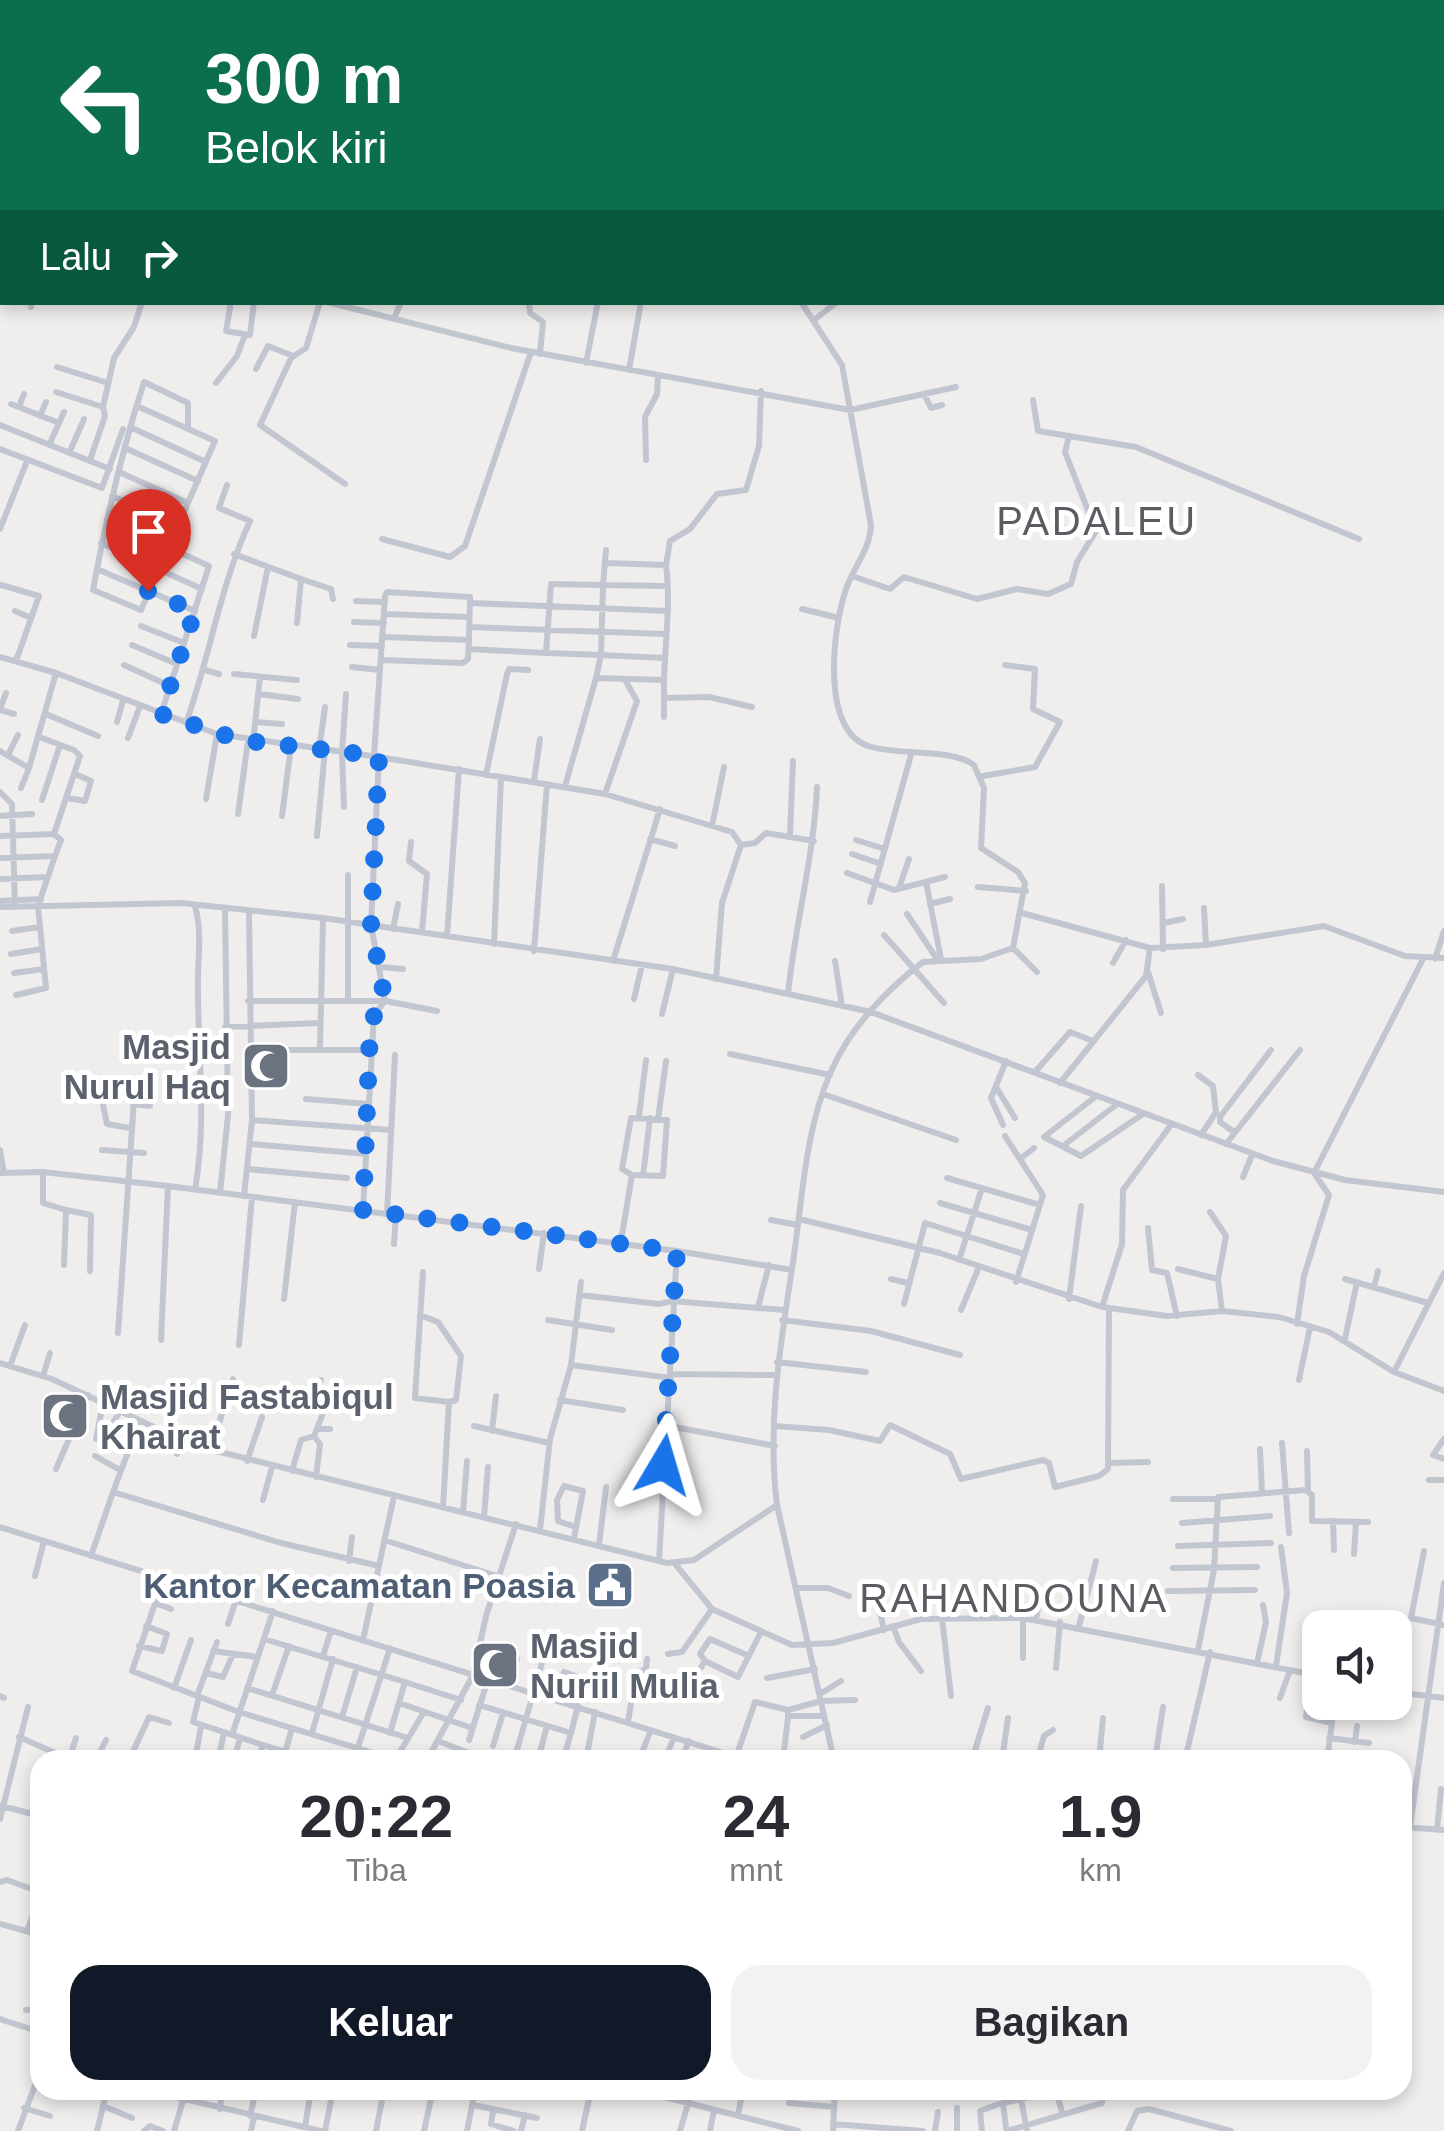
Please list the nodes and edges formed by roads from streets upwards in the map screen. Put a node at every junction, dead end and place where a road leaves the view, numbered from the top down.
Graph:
1 (141, 305) edge
2 (230, 305) edge
3 (254, 305) edge
4 (322, 305) edge
5 (336, 305) edge
6 (400, 305) edge
7 (529, 305) edge
8 (597, 305) edge
9 (640, 305) edge
10 (804, 305) edge
11 (833, 305) edge
12 (394, 319) junction
13 (814, 320) junction
14 (246, 334) junction
15 (530, 352) junction
16 (540, 354) junction
17 (293, 356) junction
18 (586, 362) junction
19 (57, 367) dead end
20 (256, 370) dead end
21 (629, 370) junction
22 (658, 376) junction
23 (108, 383) junction
24 (216, 384) dead end
25 (956, 387) dead end
26 (761, 390) junction
27 (56, 392) dead end
28 (24, 394) dead end
29 (924, 394) junction
30 (1033, 400) dead end
31 (46, 402) dead end
32 (942, 405) dead end
33 (137, 406) junction
34 (103, 407) junction
35 (850, 410) junction
36 (64, 412) dead end
37 (40, 416) junction
38 (84, 420) dead end
39 (0, 421) edge
40 (59, 423) junction
41 (127, 428) junction
42 (188, 428) junction
43 (1070, 436) junction
44 (50, 443) junction
45 (125, 448) junction
46 (0, 449) edge
47 (70, 451) junction
48 (90, 460) junction
49 (646, 460) dead end
50 (27, 461) junction
51 (206, 462) junction
52 (114, 470) junction
53 (198, 482) junction
54 (345, 484) dead end
55 (227, 485) dead end
56 (112, 496) junction
57 (188, 503) junction
58 (4, 508) edge
59 (107, 519) junction
60 (178, 524) junction
61 (0, 529) edge
62 (382, 539) dead end
63 (1359, 539) dead end
64 (102, 543) junction
65 (167, 548) junction
66 (606, 550) dead end
67 (234, 554) junction
68 (604, 563) junction
69 (666, 565) junction
70 (268, 567) junction
71 (97, 569) junction
72 (157, 570) junction
73 (852, 576) junction
74 (301, 579) junction
75 (2, 584) edge
76 (603, 585) junction
77 (668, 586) junction
78 (202, 590) junction
79 (148, 591) junction
80 (333, 599) dead end
81 (356, 601) dead end
82 (385, 602) junction
83 (470, 603) junction
84 (548, 606) junction
85 (602, 608) junction
86 (802, 609) dead end
87 (15, 611) dead end
88 (195, 611) junction
89 (666, 611) junction
90 (470, 617) junction
91 (31, 618) junction
92 (838, 618) junction
93 (384, 619) junction
94 (354, 622) dead end
95 (297, 624) dead end
96 (141, 626) dead end
97 (469, 627) junction
98 (547, 629) junction
99 (601, 631) junction
100 (665, 634) junction
101 (254, 636) dead end
102 (382, 642) junction
103 (184, 644) junction
104 (132, 645) dead end
105 (350, 645) dead end
106 (469, 645) junction
107 (546, 653) junction
108 (601, 655) junction
109 (0, 657) edge
110 (665, 658) junction
111 (381, 660) junction
112 (16, 661) junction
113 (177, 664) junction
114 (124, 665) dead end
115 (1006, 665) dead end
116 (352, 667) dead end
117 (205, 670) junction
118 (380, 670) junction
119 (528, 670) dead end
120 (56, 673) junction
121 (219, 674) dead end
122 (234, 674) dead end
123 (260, 677) junction
124 (596, 678) junction
125 (297, 680) dead end
126 (625, 680) junction
127 (664, 680) junction
128 (170, 686) junction
129 (6, 692) dead end
130 (259, 694) junction
131 (346, 694) dead end
132 (664, 698) junction
133 (298, 699) dead end
134 (123, 700) junction
135 (140, 706) junction
136 (324, 707) dead end
137 (752, 707) dead end
138 (0, 709) edge
139 (14, 714) dead end
140 (46, 714) junction
141 (161, 714) junction
142 (664, 718) dead end
143 (116, 722) dead end
144 (256, 722) junction
145 (186, 723) junction
146 (282, 724) dead end
147 (216, 734) junction
148 (18, 735) dead end
149 (98, 736) dead end
150 (39, 738) junction
151 (128, 738) dead end
152 (540, 739) dead end
153 (251, 742) junction
154 (60, 745) junction
155 (291, 746) junction
156 (322, 750) junction
157 (342, 752) junction
158 (4, 753) edge
159 (911, 755) junction
160 (377, 756) junction
161 (793, 761) dead end
162 (724, 767) dead end
163 (29, 768) junction
164 (458, 769) junction
165 (76, 774) junction
166 (486, 774) junction
167 (982, 776) junction
168 (501, 777) junction
169 (534, 781) junction
170 (547, 784) junction
171 (565, 786) junction
172 (817, 787) dead end
173 (21, 788) dead end
174 (0, 792) edge
175 (605, 794) junction
176 (68, 798) junction
177 (206, 798) dead end
178 (42, 800) dead end
179 (344, 807) dead end
180 (660, 809) junction
181 (32, 814) dead end
182 (238, 814) dead end
183 (0, 816) edge
184 (12, 816) junction
185 (282, 816) dead end
186 (712, 826) junction
187 (54, 834) junction
188 (12, 835) junction
189 (790, 835) junction
190 (0, 836) edge
191 (317, 836) dead end
192 (650, 839) junction
193 (814, 840) junction
194 (856, 840) dead end
195 (411, 842) dead end
196 (741, 845) junction
197 (675, 846) dead end
198 (885, 848) junction
199 (852, 854) dead end
200 (55, 856) junction
201 (0, 858) edge
202 (13, 858) junction
203 (909, 859) dead end
204 (881, 864) junction
205 (847, 873) dead end
206 (348, 875) dead end
207 (48, 877) junction
208 (945, 877) dead end
209 (14, 879) junction
210 (0, 880) edge
211 (926, 882) junction
212 (876, 883) junction
213 (1162, 886) dead end
214 (978, 887) dead end
215 (899, 889) junction
216 (1026, 890) junction
217 (950, 900) dead end
218 (40, 902) junction
219 (870, 902) dead end
220 (0, 904) edge
221 (15, 904) junction
222 (398, 904) dead end
223 (930, 904) junction
224 (195, 906) junction
225 (1204, 908) dead end
226 (224, 910) junction
227 (249, 913) junction
228 (1022, 913) junction
229 (907, 914) dead end
230 (322, 918) junction
231 (1183, 920) dead end
232 (349, 922) junction
233 (1164, 924) junction
234 (371, 925) junction
235 (40, 928) junction
236 (394, 929) junction
237 (1444, 930) edge
238 (12, 931) dead end
239 (422, 932) junction
240 (884, 935) dead end
241 (447, 936) junction
242 (1126, 940) junction
243 (494, 944) junction
244 (1206, 945) junction
245 (1013, 948) junction
246 (1150, 948) junction
247 (42, 949) junction
248 (1164, 949) junction
249 (534, 951) junction
250 (11, 954) dead end
251 (1440, 958) edge
252 (939, 959) junction
253 (1423, 959) junction
254 (612, 961) junction
255 (835, 962) dead end
256 (1113, 963) dead end
257 (642, 964) junction
258 (380, 967) junction
259 (914, 968) junction
260 (403, 969) dead end
261 (673, 969) junction
262 (44, 970) junction
263 (1148, 971) junction
264 (1037, 972) dead end
265 (14, 973) dead end
266 (716, 978) junction
267 (788, 994) junction
268 (16, 995) dead end
269 (318, 999) junction
270 (634, 999) dead end
271 (248, 1000) junction
272 (348, 1000) junction
273 (385, 1001) junction
274 (944, 1003) dead end
275 (842, 1006) junction
276 (437, 1011) dead end
277 (871, 1012) junction
278 (1162, 1013) dead end
279 (662, 1014) dead end
280 (319, 1023) junction
281 (249, 1026) junction
282 (225, 1027) junction
283 (1093, 1041) junction
284 (320, 1048) junction
285 (250, 1050) junction
286 (370, 1050) junction
287 (1271, 1050) dead end
288 (1300, 1050) dead end
289 (730, 1054) dead end
290 (394, 1055) dead end
291 (646, 1060) dead end
292 (666, 1061) dead end
293 (1006, 1061) junction
294 (1035, 1072) junction
295 (1198, 1075) dead end
296 (830, 1076) junction
297 (1060, 1083) junction
298 (135, 1085) dead end
299 (995, 1086) junction
300 (823, 1094) junction
301 (1096, 1096) junction
302 (306, 1100) dead end
303 (133, 1104) junction
304 (369, 1104) junction
305 (1117, 1104) junction
306 (103, 1105) dead end
307 (150, 1106) dead end
308 (1144, 1114) junction
309 (639, 1116) junction
310 (654, 1118) junction
311 (1016, 1118) dead end
312 (252, 1120) junction
313 (1171, 1124) junction
314 (1003, 1125) dead end
315 (130, 1128) junction
316 (367, 1128) junction
317 (392, 1130) junction
318 (1234, 1132) junction
319 (1202, 1135) junction
320 (1005, 1136) dead end
321 (956, 1140) dead end
322 (250, 1144) junction
323 (1226, 1144) junction
324 (1064, 1146) junction
325 (1034, 1148) dead end
326 (0, 1150) edge
327 (102, 1150) dead end
328 (128, 1151) junction
329 (144, 1153) dead end
330 (366, 1154) junction
331 (1252, 1154) junction
332 (1020, 1159) junction
333 (247, 1168) junction
334 (43, 1172) junction
335 (2, 1173) edge
336 (1314, 1173) junction
337 (632, 1175) junction
338 (643, 1176) junction
339 (1243, 1176) dead end
340 (347, 1178) dead end
341 (948, 1178) dead end
342 (125, 1182) junction
343 (168, 1186) junction
344 (982, 1188) junction
345 (195, 1190) junction
346 (1444, 1192) edge
347 (220, 1193) junction
348 (248, 1197) junction
349 (295, 1202) junction
350 (940, 1203) dead end
351 (1040, 1205) junction
352 (1081, 1206) dead end
353 (66, 1210) junction
354 (363, 1210) junction
355 (1210, 1212) dead end
356 (974, 1213) junction
357 (391, 1214) junction
358 (770, 1220) dead end
359 (799, 1222) junction
360 (1148, 1228) dead end
361 (1032, 1230) junction
362 (544, 1233) junction
363 (967, 1236) junction
364 (621, 1241) junction
365 (394, 1244) dead end
366 (916, 1247) junction
367 (677, 1251) junction
368 (1024, 1254) junction
369 (960, 1260) junction
370 (64, 1265) dead end
371 (769, 1266) junction
372 (979, 1267) junction
373 (539, 1268) dead end
374 (1178, 1269) dead end
375 (792, 1270) junction
376 (1378, 1270) dead end
377 (90, 1271) dead end
378 (423, 1272) dead end
379 (1444, 1273) edge
380 (891, 1278) dead end
381 (1345, 1278) dead end
382 (1218, 1279) junction
383 (581, 1282) dead end
384 (1016, 1282) junction
385 (1357, 1282) junction
386 (908, 1283) junction
387 (1374, 1287) junction
388 (580, 1295) junction
389 (284, 1299) dead end
390 (1070, 1299) junction
391 (672, 1301) junction
392 (1428, 1303) junction
393 (904, 1304) dead end
394 (758, 1307) junction
395 (1105, 1308) junction
396 (784, 1310) junction
397 (961, 1310) dead end
398 (1222, 1311) junction
399 (420, 1315) junction
400 (1177, 1316) junction
401 (548, 1320) dead end
402 (782, 1320) junction
403 (25, 1324) dead end
404 (1298, 1324) junction
405 (577, 1325) junction
406 (1310, 1327) junction
407 (612, 1330) dead end
408 (118, 1332) dead end
409 (1345, 1339) junction
410 (161, 1340) dead end
411 (239, 1345) dead end
412 (50, 1352) dead end
413 (960, 1356) dead end
414 (776, 1362) junction
415 (0, 1363) edge
416 (571, 1365) junction
417 (10, 1366) junction
418 (866, 1372) dead end
419 (1394, 1372) junction
420 (776, 1375) junction
421 (43, 1376) junction
422 (671, 1376) junction
423 (233, 1379) dead end
424 (321, 1380) dead end
425 (1299, 1380) dead end
426 (1444, 1391) edge
427 (88, 1395) junction
428 (496, 1396) dead end
429 (560, 1400) junction
430 (450, 1402) junction
431 (103, 1404) junction
432 (623, 1410) dead end
433 (118, 1413) junction
434 (262, 1417) dead end
435 (138, 1424) junction
436 (111, 1426) dead end
437 (474, 1426) dead end
438 (668, 1426) junction
439 (774, 1426) junction
440 (330, 1429) dead end
441 (492, 1431) junction
442 (316, 1432) junction
443 (215, 1436) junction
444 (96, 1439) dead end
445 (178, 1440) junction
446 (1444, 1440) edge
447 (1282, 1442) dead end
448 (549, 1443) junction
449 (775, 1446) junction
450 (1260, 1448) dead end
451 (208, 1450) junction
452 (1306, 1451) dead end
453 (218, 1452) junction
454 (178, 1454) dead end
455 (95, 1456) dead end
456 (1444, 1459) edge
457 (248, 1461) junction
458 (467, 1462) dead end
459 (1148, 1462) dead end
460 (1108, 1464) junction
461 (272, 1467) junction
462 (488, 1467) dead end
463 (56, 1469) dead end
464 (120, 1470) junction
465 (292, 1471) junction
466 (316, 1478) junction
467 (1429, 1480) dead end
468 (1444, 1480) edge
469 (606, 1486) dead end
470 (1308, 1491) junction
471 (113, 1492) junction
472 (1284, 1492) junction
473 (1262, 1493) junction
474 (394, 1496) junction
475 (1172, 1499) dead end
476 (1217, 1499) junction
477 (263, 1500) dead end
478 (777, 1505) junction
479 (443, 1507) junction
480 (463, 1512) junction
481 (1270, 1516) dead end
482 (484, 1517) junction
483 (1216, 1521) junction
484 (1333, 1521) junction
485 (1356, 1522) junction
486 (1368, 1522) dead end
487 (1182, 1523) dead end
488 (516, 1524) junction
489 (0, 1527) edge
490 (576, 1527) junction
491 (540, 1530) junction
492 (1290, 1533) dead end
493 (352, 1537) dead end
494 (574, 1538) junction
495 (384, 1540) junction
496 (44, 1541) junction
497 (1271, 1542) dead end
498 (599, 1544) junction
499 (1178, 1546) dead end
500 (1216, 1547) junction
501 (1280, 1547) dead end
502 (1334, 1550) dead end
503 (1424, 1551) dead end
504 (1354, 1554) dead end
505 (91, 1556) junction
506 (349, 1561) junction
507 (659, 1561) junction
508 (1096, 1561) dead end
509 (675, 1564) junction
510 (379, 1566) junction
511 (1257, 1567) dead end
512 (1173, 1568) dead end
513 (1214, 1570) junction
514 (35, 1576) dead end
515 (164, 1577) junction
516 (500, 1577) junction
517 (1444, 1583) edge
518 (796, 1588) junction
519 (940, 1588) dead end
520 (1256, 1590) dead end
521 (1168, 1592) dead end
522 (1209, 1593) junction
523 (876, 1594) dead end
524 (849, 1596) dead end
525 (236, 1600) junction
526 (1040, 1600) dead end
527 (155, 1603) junction
528 (1263, 1605) dead end
529 (172, 1609) dead end
530 (712, 1609) junction
531 (272, 1611) junction
532 (945, 1617) junction
533 (1023, 1618) junction
534 (1036, 1620) junction
535 (1060, 1622) junction
536 (228, 1624) dead end
537 (1440, 1624) edge
538 (146, 1626) junction
539 (893, 1626) junction
540 (1079, 1626) junction
541 (331, 1630) junction
542 (884, 1630) junction
543 (761, 1632) junction
544 (264, 1639) junction
545 (191, 1640) dead end
546 (363, 1640) junction
547 (216, 1642) dead end
548 (809, 1645) junction
549 (139, 1646) junction
550 (288, 1646) junction
551 (390, 1648) junction
552 (1198, 1650) junction
553 (213, 1651) junction
554 (1210, 1652) junction
555 (233, 1654) junction
556 (668, 1654) dead end
557 (322, 1656) junction
558 (749, 1656) junction
559 (257, 1657) junction
560 (1023, 1658) dead end
561 (333, 1659) junction
562 (516, 1659) dead end
563 (647, 1659) dead end
564 (544, 1660) dead end
565 (706, 1661) junction
566 (1257, 1663) junction
567 (1276, 1666) junction
568 (356, 1667) junction
569 (1056, 1668) dead end
570 (815, 1670) junction
571 (1290, 1670) junction
572 (922, 1671) dead end
573 (1302, 1672) edge
574 (206, 1673) junction
575 (382, 1675) junction
576 (473, 1675) junction
577 (767, 1678) dead end
578 (488, 1679) junction
579 (694, 1680) dead end
580 (841, 1681) dead end
581 (405, 1682) junction
582 (602, 1685) dead end
583 (509, 1686) junction
584 (174, 1688) junction
585 (248, 1688) junction
586 (533, 1692) junction
587 (1412, 1695) edge
588 (198, 1696) junction
589 (272, 1696) junction
590 (951, 1696) dead end
591 (1444, 1696) edge
592 (821, 1697) junction
593 (1280, 1698) dead end
594 (1425, 1698) junction
595 (556, 1699) junction
596 (461, 1700) junction
597 (856, 1700) dead end
598 (398, 1704) junction
599 (479, 1706) junction
600 (578, 1706) junction
601 (1163, 1706) dead end
602 (28, 1707) dead end
603 (988, 1708) dead end
604 (319, 1710) junction
605 (239, 1712) junction
606 (424, 1712) junction
607 (595, 1712) junction
608 (503, 1713) junction
609 (788, 1713) junction
610 (824, 1716) junction
611 (342, 1717) junction
612 (1008, 1718) dead end
613 (1103, 1718) dead end
614 (525, 1719) junction
615 (1319, 1720) edge
616 (450, 1721) junction
617 (628, 1722) junction
618 (168, 1723) dead end
619 (1332, 1723) joint
620 (365, 1724) junction
621 (827, 1725) junction
622 (201, 1726) junction
623 (547, 1726) junction
624 (1357, 1726) dead end
625 (292, 1728) junction
626 (472, 1728) junction
627 (651, 1730) junction
628 (1053, 1730) dead end
629 (571, 1732) junction
630 (390, 1733) junction
631 (312, 1734) junction
632 (232, 1735) junction
633 (18, 1737) junction
634 (674, 1737) junction
635 (803, 1737) dead end
636 (76, 1738) dead end
637 (408, 1738) junction
638 (1329, 1738) junction
639 (106, 1740) dead end
640 (438, 1740) junction
641 (469, 1740) dead end
642 (689, 1742) junction
643 (1355, 1742) junction
644 (1368, 1743) dead end
645 (263, 1744) junction
646 (493, 1746) dead end
647 (358, 1748) junction
648 (48, 1750) edge
649 (72, 1750) edge
650 (101, 1750) edge
651 (134, 1750) edge
652 (197, 1750) edge
653 (224, 1750) edge
654 (233, 1750) edge
655 (261, 1750) edge
656 (274, 1750) edge
657 (286, 1750) edge
658 (364, 1750) edge
659 (401, 1750) edge
660 (432, 1750) edge
661 (462, 1750) edge
662 (517, 1750) edge
663 (541, 1750) edge
664 (566, 1750) edge
665 (588, 1750) edge
666 (643, 1750) edge
667 (669, 1750) edge
668 (686, 1750) edge
669 (717, 1750) edge
670 (738, 1750) edge
671 (784, 1750) edge
672 (832, 1750) edge
673 (975, 1750) edge
674 (1003, 1750) edge
675 (1039, 1750) edge
676 (1100, 1750) edge
677 (1156, 1750) edge
678 (1187, 1750) edge
679 (1328, 1750) edge
680 (1412, 1786) edge
681 (1440, 1789) dead end
682 (1, 1806) edge
683 (30, 1813) edge
684 (0, 1819) edge
685 (1412, 1828) edge
686 (1440, 1830) edge
687 (0, 1882) edge
688 (30, 1890) edge
689 (0, 1924) edge
690 (30, 1926) edge
691 (28, 1932) joint
692 (26, 2010) dead end
693 (30, 2010) edge
694 (0, 2019) edge
695 (30, 2029) edge
696 (30, 2094) edge
697 (105, 2100) edge
698 (180, 2100) edge
699 (221, 2100) edge
700 (254, 2100) edge
701 (308, 2100) edge
702 (331, 2100) edge
703 (382, 2100) edge
704 (431, 2100) edge
705 (473, 2100) edge
706 (589, 2100) edge
707 (680, 2100) edge
708 (689, 2100) edge
709 (741, 2100) edge
710 (834, 2100) edge
711 (1014, 2100) edge
712 (1021, 2100) edge
713 (1059, 2100) edge
714 (1104, 2100) edge
715 (183, 2101) junction
716 (688, 2103) junction
717 (790, 2103) dead end
718 (1000, 2104) junction
719 (472, 2105) junction
720 (104, 2106) junction
721 (24, 2108) junction
722 (834, 2108) junction
723 (957, 2108) dead end
724 (220, 2109) junction
725 (714, 2110) junction
726 (493, 2111) junction
727 (938, 2112) dead end
728 (1062, 2112) junction
729 (525, 2115) junction
730 (738, 2115) junction
731 (50, 2116) dead end
732 (252, 2116) junction
733 (132, 2118) dead end
734 (537, 2118) dead end
735 (1026, 2126) edge
736 (282, 2127) edge
737 (304, 2127) junction
738 (833, 2128) edge
739 (1006, 2129) edge
740 (18, 2131) edge
741 (97, 2131) edge
742 (144, 2131) edge
743 (163, 2131) edge
744 (174, 2131) edge
745 (252, 2131) edge
746 (323, 2131) edge
747 (376, 2131) edge
748 (424, 2131) edge
749 (467, 2131) edge
750 (518, 2131) edge
751 (582, 2131) edge
752 (680, 2131) edge
753 (710, 2131) edge
754 (798, 2131) edge
755 (912, 2131) edge
756 (923, 2131) edge
757 (935, 2131) edge
758 (957, 2131) edge
759 (982, 2131) edge
760 (1128, 2131) edge
761 (1235, 2131) edge

1 - 23 street
2 - 14 street
3 - 14 street
4 - 17 street
5 - 12 street
6 - 12 street
7 - 16 street
8 - 18 street
9 - 21 street
10 - 13 street
11 - 13 street
12 - 15 street
13 - 35 street
14 - 24 street
15 - 16 street
15 - 62 street
16 - 18 street
17 - 20 street
17 - 54 street
18 - 21 street
19 - 23 street
21 - 22 street
22 - 26 street
22 - 49 street
23 - 34 street
25 - 29 street
26 - 35 street
26 - 69 street
27 - 34 street
28 - 37 street
29 - 32 street
29 - 35 street
30 - 43 street
31 - 37 street
33 - 41 street
33 - 42 street
33 - 42 street
34 - 48 street
35 - 73 street
36 - 40 street
37 - 40 street
38 - 47 street
39 - 44 street
40 - 44 street
41 - 45 street
41 - 51 street
41 - 52 street
42 - 51 street
43 - 63 street
43 - 73 street
44 - 47 street
45 - 52 street
45 - 53 street
46 - 50 street
47 - 48 street
48 - 52 street
50 - 52 street
50 - 58 street
51 - 53 street
52 - 56 street
52 - 57 street
53 - 57 street
55 - 67 street
56 - 59 street
56 - 60 street
57 - 60 street
58 - 61 street
59 - 64 street
59 - 65 street
60 - 65 street
64 - 71 street
64 - 72 street
65 - 72 street
65 - 78 street
66 - 68 street
67 - 70 street
67 - 117 street
68 - 69 street
68 - 76 street
69 - 77 street
70 - 74 street
70 - 101 street
71 - 79 street
71 - 79 street
72 - 78 street
72 - 79 street
73 - 92 street
74 - 80 street
74 - 95 street
75 - 91 street
76 - 77 street
76 - 84 street
76 - 85 street
77 - 89 street
78 - 88 street
79 - 88 street
81 - 82 street
82 - 83 street
82 - 93 street
83 - 84 street
83 - 90 street
84 - 85 street
84 - 98 street
85 - 89 street
85 - 99 street
86 - 92 street
87 - 91 street
88 - 103 street
89 - 100 street
90 - 93 street
90 - 97 street
91 - 112 street
92 - 159 street
93 - 94 street
93 - 102 street
96 - 103 street
97 - 98 street
97 - 106 street
98 - 99 street
98 - 107 street
99 - 100 street
99 - 108 street
100 - 110 street
102 - 105 street
102 - 106 street
102 - 111 street
103 - 113 street
104 - 113 street
106 - 107 street
106 - 111 street
107 - 108 street
108 - 110 street
108 - 124 street
109 - 112 street
110 - 127 street
111 - 118 street
112 - 120 street
113 - 128 street
114 - 128 street
115 - 167 street
116 - 118 street
117 - 121 street
117 - 145 street
118 - 160 street
119 - 166 street
120 - 134 street
120 - 140 street
122 - 123 street
123 - 125 street
123 - 130 street
124 - 126 street
124 - 171 street
126 - 127 street
126 - 175 street
127 - 132 street
128 - 141 street
129 - 138 street
130 - 133 street
130 - 144 street
131 - 157 street
132 - 137 street
132 - 142 street
134 - 135 street
134 - 143 street
135 - 141 street
135 - 151 street
136 - 156 street
138 - 139 street
140 - 149 street
140 - 150 street
141 - 145 street
144 - 146 street
144 - 153 street
145 - 147 street
147 - 153 street
147 - 177 street
148 - 158 street
150 - 154 street
150 - 163 street
152 - 169 street
153 - 155 street
153 - 182 street
154 - 165 street
154 - 178 street
155 - 156 street
155 - 185 street
156 - 157 street
156 - 191 street
157 - 160 street
157 - 179 street
158 - 163 street
159 - 167 street
159 - 198 street
160 - 164 street
160 - 234 street
161 - 189 street
162 - 186 street
163 - 173 street
164 - 166 street
164 - 241 street
165 - 176 street
165 - 176 street
166 - 168 street
167 - 216 street
168 - 169 street
168 - 243 street
169 - 170 street
170 - 171 street
170 - 249 street
171 - 175 street
172 - 193 street
174 - 184 street
175 - 180 street
176 - 187 street
180 - 186 street
180 - 192 street
181 - 184 street
183 - 184 street
184 - 188 street
186 - 196 street
187 - 188 street
187 - 200 street
188 - 190 street
188 - 202 street
189 - 193 street
189 - 196 street
192 - 197 street
192 - 254 street
193 - 267 street
194 - 198 street
195 - 239 street
196 - 266 street
198 - 204 street
199 - 204 street
200 - 202 street
200 - 207 street
201 - 202 street
202 - 209 street
203 - 215 street
204 - 212 street
205 - 212 street
206 - 232 street
207 - 209 street
207 - 218 street
208 - 211 street
209 - 210 street
209 - 221 street
211 - 215 street
211 - 223 street
212 - 215 street
212 - 219 street
213 - 233 street
214 - 216 street
216 - 228 street
217 - 223 street
218 - 221 street
218 - 224 street
218 - 235 street
220 - 221 street
222 - 236 street
223 - 252 street
224 - 226 street
224 - 345 street
225 - 244 street
226 - 227 street
226 - 282 street
227 - 230 street
227 - 271 street
228 - 242 street
228 - 245 street
229 - 252 street
230 - 232 street
230 - 269 street
231 - 233 street
232 - 234 street
232 - 272 street
233 - 248 street
234 - 236 street
234 - 258 street
235 - 238 street
235 - 247 street
236 - 239 street
237 - 251 street
239 - 241 street
240 - 259 street
241 - 243 street
242 - 246 street
242 - 256 street
243 - 249 street
244 - 248 street
244 - 253 street
245 - 252 street
245 - 264 street
246 - 248 street
246 - 263 street
247 - 250 street
247 - 262 street
249 - 254 street
251 - 253 street
252 - 259 street
253 - 336 street
254 - 257 street
255 - 275 street
257 - 261 street
257 - 270 street
258 - 260 street
258 - 273 street
259 - 274 street
259 - 277 street
261 - 266 street
261 - 279 street
262 - 265 street
262 - 268 street
263 - 278 street
263 - 283 street
266 - 267 street
267 - 275 street
269 - 271 street
269 - 272 street
269 - 280 street
271 - 281 street
272 - 273 street
273 - 276 street
273 - 286 street
275 - 277 street
277 - 293 street
277 - 296 street
280 - 281 street
280 - 284 street
281 - 282 street
281 - 285 street
282 - 347 street
283 - 294 street
283 - 297 street
284 - 285 street
284 - 286 street
285 - 312 street
286 - 304 street
287 - 318 street
288 - 318 street
289 - 296 street
290 - 317 street
291 - 309 street
292 - 310 street
293 - 294 street
293 - 299 street
294 - 297 street
295 - 319 street
296 - 300 street
297 - 301 street
298 - 303 street
299 - 311 street
299 - 314 street
300 - 321 street
300 - 359 street
301 - 305 street
301 - 324 street
302 - 304 street
303 - 307 street
303 - 315 street
304 - 316 street
305 - 308 street
305 - 324 street
306 - 315 street
308 - 313 street
308 - 324 street
309 - 310 street
309 - 337 street
310 - 338 street
310 - 338 street
312 - 316 street
312 - 322 street
313 - 319 street
313 - 395 street
315 - 328 street
316 - 317 street
316 - 330 street
317 - 357 street
318 - 323 street
319 - 323 street
320 - 332 street
322 - 330 street
322 - 333 street
323 - 331 street
325 - 332 street
326 - 335 street
327 - 328 street
328 - 329 street
328 - 342 street
330 - 354 street
331 - 336 street
331 - 339 street
332 - 351 street
333 - 340 street
333 - 348 street
334 - 335 street
334 - 342 street
334 - 353 street
336 - 346 street
336 - 404 street
337 - 338 street
337 - 364 street
341 - 344 street
342 - 343 street
342 - 408 street
343 - 345 street
343 - 410 street
344 - 351 street
344 - 356 street
345 - 347 street
347 - 348 street
348 - 349 street
348 - 411 street
349 - 354 street
349 - 389 street
350 - 356 street
351 - 361 street
352 - 390 street
353 - 370 street
353 - 377 street
354 - 357 street
355 - 382 street
356 - 361 street
356 - 363 street
357 - 362 street
357 - 365 street
358 - 359 street
359 - 366 street
359 - 375 street
360 - 400 street
361 - 368 street
362 - 364 street
362 - 373 street
363 - 366 street
363 - 368 street
363 - 369 street
364 - 367 street
366 - 369 street
366 - 386 street
367 - 371 street
367 - 391 street
368 - 384 street
369 - 372 street
371 - 375 street
371 - 394 street
372 - 384 street
372 - 397 street
374 - 382 street
375 - 396 street
376 - 387 street
378 - 399 street
379 - 392 street
380 - 386 street
381 - 385 street
382 - 398 street
383 - 388 street
384 - 390 street
385 - 387 street
385 - 409 street
386 - 393 street
387 - 392 street
388 - 391 street
388 - 405 street
390 - 395 street
391 - 394 street
391 - 422 street
392 - 419 street
394 - 396 street
395 - 400 street
395 - 460 street
396 - 402 street
398 - 400 street
398 - 404 street
399 - 430 street
399 - 430 street
401 - 405 street
402 - 413 street
402 - 414 street
403 - 417 street
404 - 406 street
405 - 407 street
405 - 416 street
406 - 409 street
406 - 425 street
409 - 419 street
412 - 421 street
414 - 418 street
414 - 420 street
415 - 417 street
416 - 422 street
416 - 429 street
417 - 421 street
419 - 426 street
420 - 422 street
420 - 439 street
421 - 427 street
422 - 438 street
423 - 443 street
424 - 442 street
427 - 431 street
427 - 463 street
428 - 441 street
429 - 432 street
429 - 448 street
430 - 479 street
431 - 433 street
431 - 444 street
433 - 435 street
433 - 436 street
434 - 457 street
435 - 445 street
435 - 464 street
437 - 441 street
438 - 449 street
438 - 507 street
439 - 449 street
439 - 460 street
440 - 442 street
441 - 448 street
442 - 465 street
442 - 466 street
443 - 451 street
443 - 453 street
445 - 451 street
445 - 454 street
446 - 456 street
447 - 472 street
448 - 491 street
449 - 478 street
450 - 473 street
451 - 453 street
452 - 470 street
453 - 457 street
455 - 464 street
457 - 461 street
458 - 480 street
459 - 460 street
461 - 465 street
461 - 477 street
462 - 482 street
464 - 471 street
465 - 466 street
466 - 474 street
467 - 468 street
469 - 498 street
470 - 472 street
470 - 484 street
471 - 505 street
471 - 506 street
472 - 473 street
472 - 492 street
473 - 476 street
474 - 479 street
474 - 495 street
475 - 476 street
476 - 483 street
478 - 509 street
478 - 518 street
479 - 480 street
480 - 482 street
481 - 483 street
482 - 488 street
483 - 487 street
483 - 500 street
484 - 485 street
484 - 502 street
485 - 486 street
485 - 504 street
488 - 491 street
488 - 516 street
489 - 496 street
490 - 490 street
490 - 494 street
491 - 494 street
493 - 506 street
494 - 498 street
495 - 510 street
495 - 516 street
496 - 505 street
496 - 514 street
497 - 500 street
498 - 507 street
499 - 500 street
500 - 513 street
501 - 567 street
503 - 537 street
505 - 515 street
506 - 510 street
507 - 509 street
508 - 540 street
509 - 530 street
510 - 546 street
511 - 513 street
512 - 513 street
513 - 522 street
515 - 525 street
515 - 527 street
516 - 576 street
517 - 537 street
518 - 524 street
518 - 548 street
519 - 532 street
520 - 522 street
521 - 522 street
522 - 552 street
523 - 542 street
525 - 531 street
525 - 536 street
526 - 534 street
527 - 529 street
527 - 538 street
528 - 566 street
530 - 543 street
530 - 556 street
531 - 541 street
531 - 544 street
532 - 533 street
532 - 539 street
532 - 590 street
533 - 534 street
533 - 560 street
534 - 535 street
535 - 540 street
535 - 569 street
537 - 594 street
538 - 549 street
538 - 549 street
539 - 542 street
539 - 572 street
540 - 552 street
541 - 546 street
541 - 557 street
542 - 548 street
543 - 548 street
543 - 558 street
544 - 550 street
544 - 559 street
545 - 584 street
546 - 551 street
547 - 553 street
548 - 570 street
549 - 584 street
550 - 557 street
550 - 589 street
551 - 575 street
551 - 576 street
552 - 554 street
553 - 555 street
553 - 574 street
554 - 566 street
554 - 678 street
555 - 559 street
555 - 574 street
557 - 561 street
558 - 565 street
558 - 565 street
559 - 585 street
561 - 568 street
561 - 604 street
562 - 583 street
563 - 617 street
564 - 586 street
565 - 579 street
566 - 567 street
567 - 571 street
568 - 575 street
568 - 611 street
570 - 577 street
570 - 592 street
571 - 573 street
571 - 593 street
574 - 588 street
575 - 581 street
575 - 620 street
576 - 578 street
576 - 596 street
578 - 583 street
578 - 599 street
580 - 592 street
581 - 596 street
581 - 598 street
582 - 595 street
583 - 586 street
584 - 588 street
585 - 589 street
585 - 605 street
586 - 595 street
586 - 614 street
587 - 594 street
588 - 605 street
588 - 622 street
589 - 604 street
591 - 594 street
592 - 597 street
592 - 609 street
592 - 610 street
594 - 680 street
595 - 600 street
596 - 616 street
598 - 606 street
598 - 630 street
599 - 608 street
599 - 626 street
600 - 607 street
600 - 629 street
601 - 677 street
602 - 633 street
603 - 673 street
604 - 611 street
604 - 631 street
605 - 625 street
605 - 632 street
606 - 616 street
606 - 637 street
607 - 617 street
607 - 665 street
608 - 614 street
608 - 646 street
609 - 610 street
609 - 670 street
609 - 671 street
610 - 621 street
611 - 620 street
612 - 674 street
613 - 676 street
614 - 623 street
614 - 662 street
615 - 619 street
616 - 626 street
616 - 640 street
617 - 627 street
618 - 651 street
619 - 638 street
620 - 630 street
620 - 647 street
621 - 635 street
621 - 672 street
622 - 632 street
622 - 652 street
623 - 629 street
623 - 663 street
624 - 643 street
625 - 631 street
625 - 657 street
626 - 641 street
627 - 634 street
627 - 666 street
628 - 675 street
629 - 664 street
630 - 637 street
631 - 647 street
632 - 645 street
632 - 653 street
632 - 654 street
633 - 648 street
633 - 682 street
634 - 642 street
634 - 667 street
636 - 649 street
637 - 659 street
638 - 643 street
638 - 679 street
639 - 650 street
640 - 660 street
640 - 661 street
642 - 668 street
642 - 669 street
643 - 644 street
645 - 655 street
645 - 656 street
647 - 658 street
681 - 686 street
682 - 683 street
682 - 684 street
685 - 686 street
687 - 688 street
689 - 691 street
690 - 691 street
692 - 693 street
694 - 695 street
696 - 721 street
697 - 720 street
698 - 715 street
699 - 724 street
700 - 732 street
701 - 737 street
702 - 746 street
703 - 747 street
704 - 748 street
705 - 719 street
706 - 751 street
707 - 716 street
708 - 716 street
709 - 730 street
710 - 722 street
711 - 718 street
712 - 735 street
713 - 728 street
714 - 728 street
715 - 724 street
715 - 744 street
716 - 725 street
716 - 752 street
717 - 722 street
718 - 739 street
718 - 759 street
719 - 726 street
719 - 749 street
720 - 733 street
720 - 741 street
721 - 731 street
721 - 740 street
722 - 738 street
723 - 758 street
724 - 732 street
725 - 730 street
725 - 753 street
726 - 729 street
726 - 750 street
727 - 757 street
728 - 735 street
729 - 734 street
729 - 750 street
730 - 754 street
732 - 736 street
732 - 745 street
735 - 739 street
736 - 737 street
737 - 746 street
738 - 755 street
742 - 743 street
755 - 756 street
760 - 761 street

